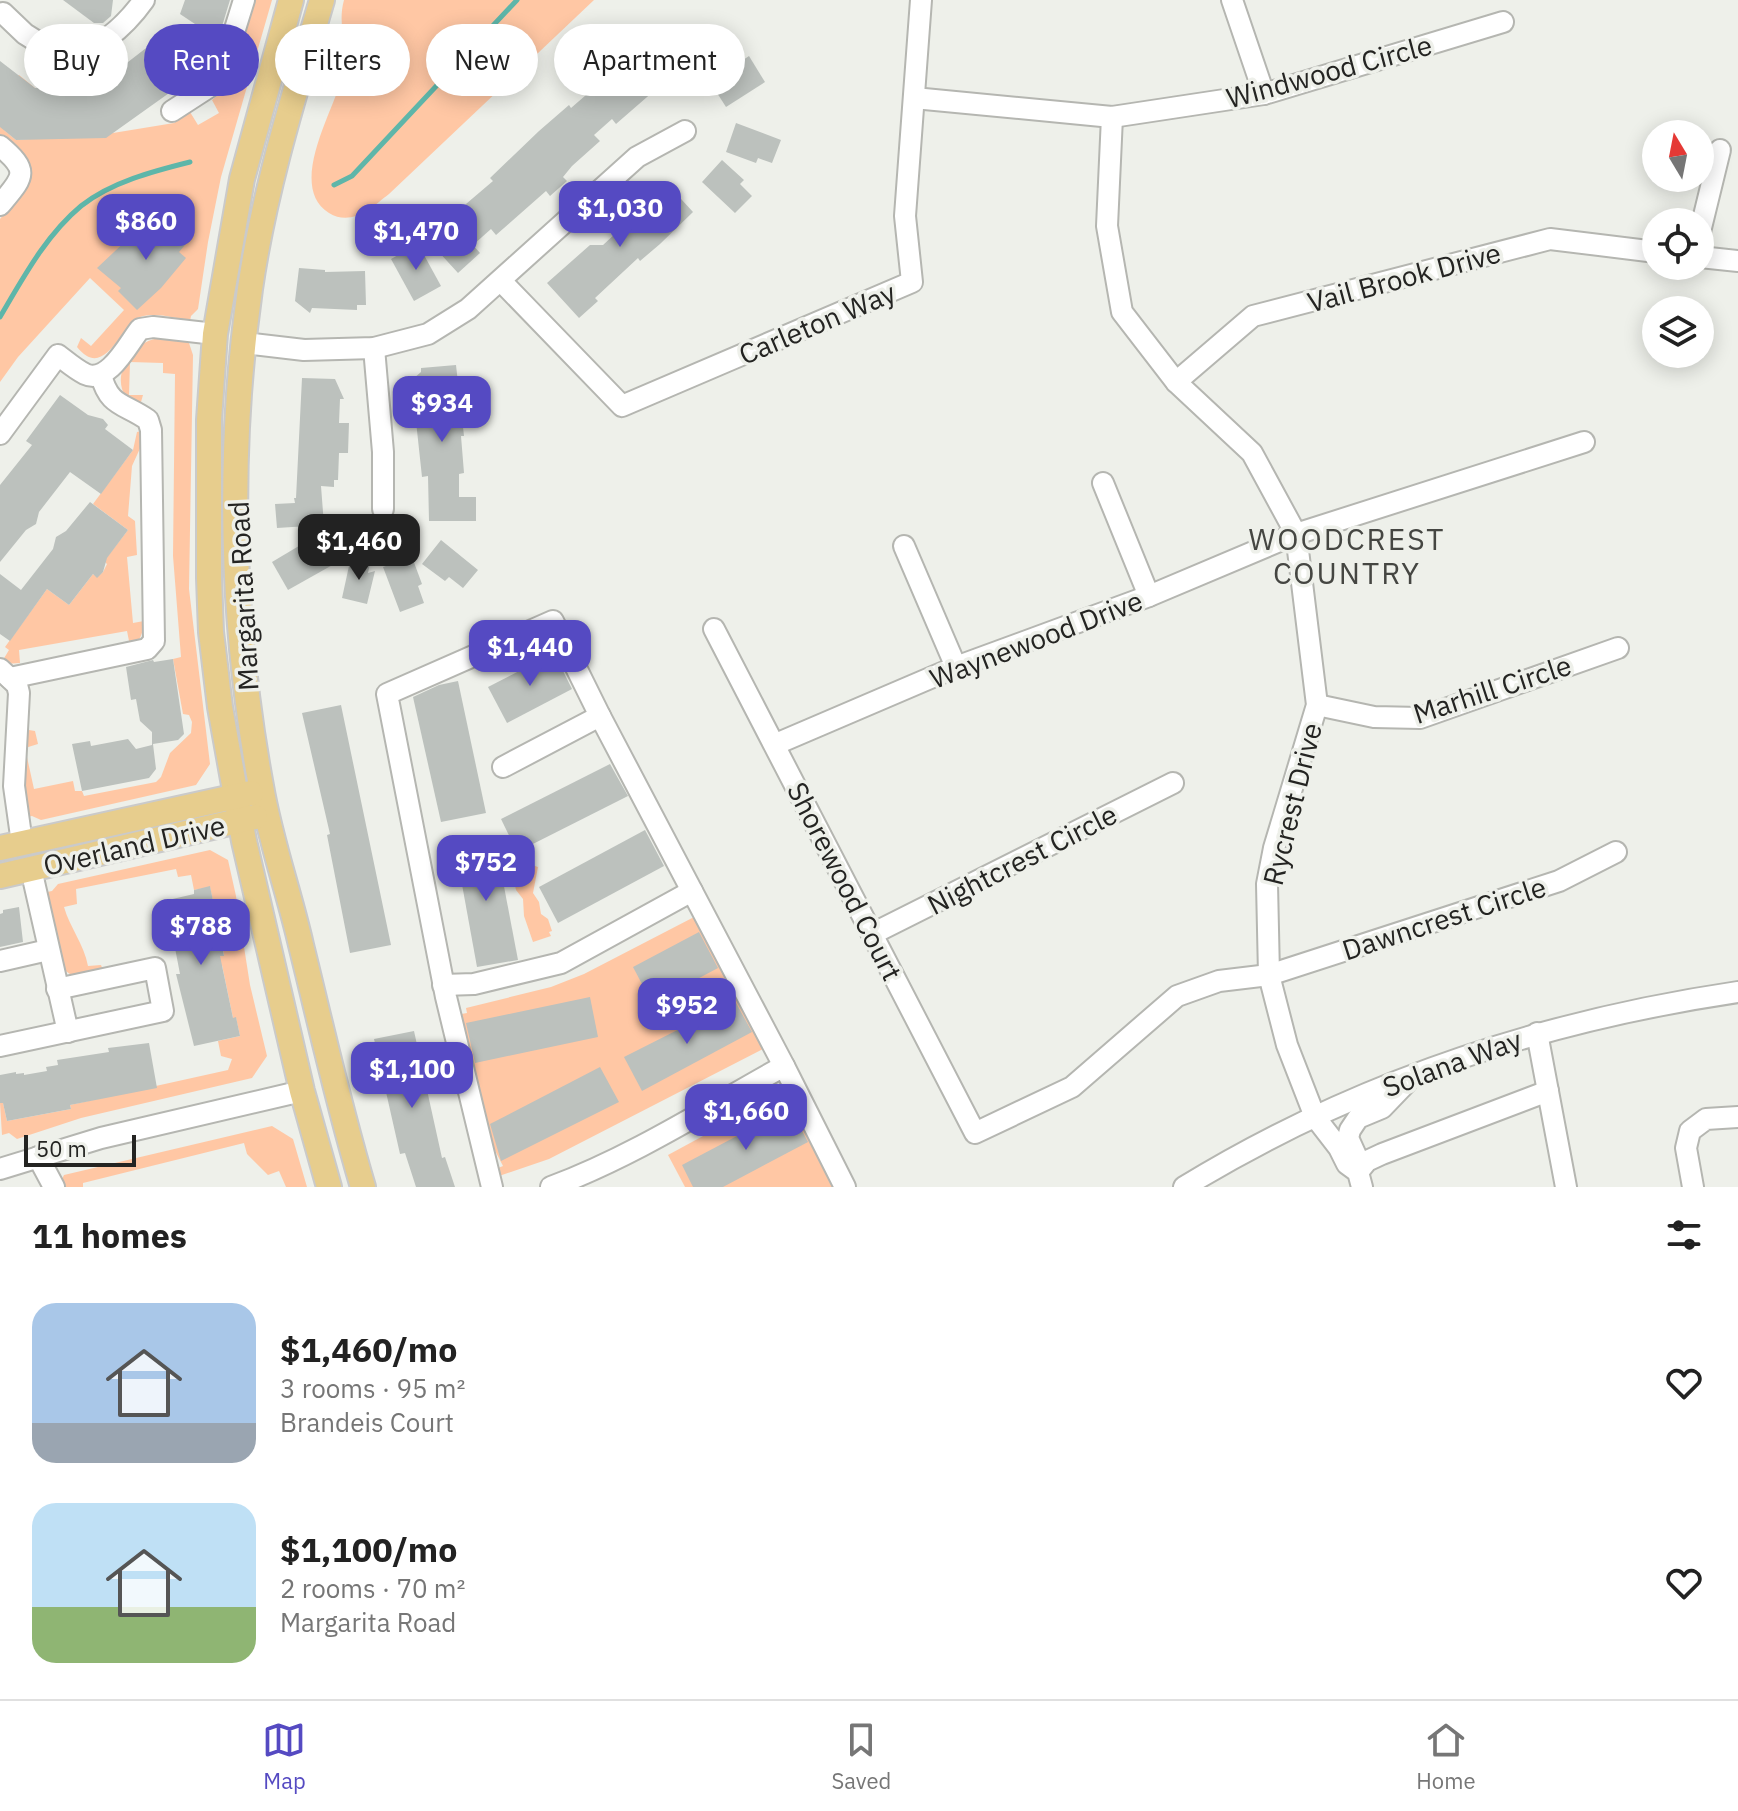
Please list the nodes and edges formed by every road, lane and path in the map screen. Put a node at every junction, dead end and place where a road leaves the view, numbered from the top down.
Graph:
1 (144, 0) edge
2 (244, 0) edge
3 (291, 0) edge
4 (322, 0) edge
5 (921, 0) edge
6 (1232, 0) edge
7 (5, 10) edge
8 (1503, 22) dead end
9 (1264, 94) junction
10 (914, 98) junction
11 (172, 111) dead end
12 (261, 112) junction
13 (1112, 117) junction
14 (685, 131) dead end
15 (0, 146) edge
16 (1720, 150) dead end
17 (0, 205) edge
18 (1706, 208) edge
19 (1642, 250) edge
20 (1714, 258) edge
21 (1738, 261) edge
22 (501, 281) junction
23 (215, 334) junction
24 (245, 343) junction
25 (374, 348) junction
26 (101, 375) junction
27 (1176, 382) junction
28 (0, 434) edge
29 (1584, 442) dead end
30 (1103, 483) dead end
31 (383, 509) dead end
32 (1296, 534) junction
33 (904, 546) dead end
34 (1149, 596) junction
35 (714, 629) dead end
36 (1618, 648) dead end
37 (956, 667) junction
38 (5, 674) edge
39 (1317, 705) junction
40 (600, 716) junction
41 (776, 744) junction
42 (503, 767) dead end
43 (1173, 783) dead end
44 (261, 790) junction
45 (236, 796) junction
46 (268, 814) junction
47 (241, 820) junction
48 (11, 846) edge
49 (1616, 852) dead end
50 (31, 869) junction
51 (0, 876) edge
52 (692, 891) junction
53 (872, 934) junction
54 (48, 950) junction
55 (0, 961) edge
56 (1269, 975) junction
57 (443, 985) junction
58 (57, 989) junction
59 (1738, 992) edge
60 (68, 1032) junction
61 (1537, 1033) junction
62 (0, 1046) edge
63 (784, 1066) junction
64 (1414, 1074) junction
65 (302, 1091) junction
66 (1548, 1091) junction
67 (1315, 1117) junction
68 (1738, 1117) edge
69 (975, 1133) joint
70 (38, 1157) junction
71 (1, 1165) edge
72 (1360, 1180) edge
73 (40, 1187) edge
74 (54, 1187) edge
75 (329, 1187) edge
76 (363, 1187) edge
77 (492, 1187) edge
78 (551, 1187) edge
79 (845, 1187) edge
80 (1184, 1187) edge
81 (1566, 1187) edge
82 (1693, 1187) edge

1 - 7 street
2 - 11 street
3 - 12 main road, Margarita Road
4 - 24 main road, Margarita Road
5 - 10 street, Carleton Way
6 - 9 street
8 - 9 street, Windwood Circle
9 - 13 street, Windwood Circle
10 - 13 street, Windwood Circle
10 - 22 street, Carleton Way
12 - 23 main road, Margarita Road
12 - 24 main road
13 - 27 street, Rycrest Drive
14 - 22 street
15 - 17 street
16 - 18 street
19 - 27 street, Vail Brook Drive
20 - 21 street
22 - 25 street
23 - 26 street
23 - 45 main road, Margarita Road
24 - 25 street
24 - 44 main road, Margarita Road
25 - 31 street
26 - 28 street
26 - 38 street
27 - 32 street, Rycrest Drive
29 - 32 street, Waynewood Drive
30 - 34 street
32 - 34 street, Waynewood Drive
32 - 39 street, Rycrest Drive
33 - 37 street
34 - 37 street, Waynewood Drive
35 - 41 street, Shorewood Court
36 - 39 street, Marhill Circle
37 - 41 street, Waynewood Drive
38 - 48 street
39 - 56 street, Rycrest Drive
40 - 42 street
40 - 52 street
40 - 57 street
41 - 53 street, Shorewood Court
43 - 53 street, Nightcrest Circle
44 - 45 main road, Overland Drive
44 - 46 main road, Margarita Road
45 - 47 main road, Margarita Road
45 - 48 main road, Overland Drive
46 - 47 main road, Overland Drive
46 - 76 main road, Margarita Road
47 - 50 main road, Overland Drive
47 - 65 main road, Margarita Road
49 - 56 street, Dawncrest Circle
50 - 51 main road, Overland Drive
50 - 54 street
52 - 57 street
52 - 63 street
53 - 69 street, Shorewood Court
54 - 55 street
54 - 58 street
56 - 67 street, Rycrest Drive
56 - 69 street, Dawncrest Circle
57 - 77 street
58 - 60 street
58 - 60 street
59 - 61 street, Solana Way
60 - 62 street
61 - 64 street, Solana Way
61 - 66 street
63 - 78 street
63 - 79 street
64 - 67 street, Solana Way
64 - 72 street
65 - 70 street
65 - 75 main road, Margarita Road
66 - 72 street
66 - 81 street
67 - 72 street, Rycrest Drive
67 - 80 street, Solana Way
68 - 82 street
70 - 71 street
70 - 73 street
70 - 74 street

